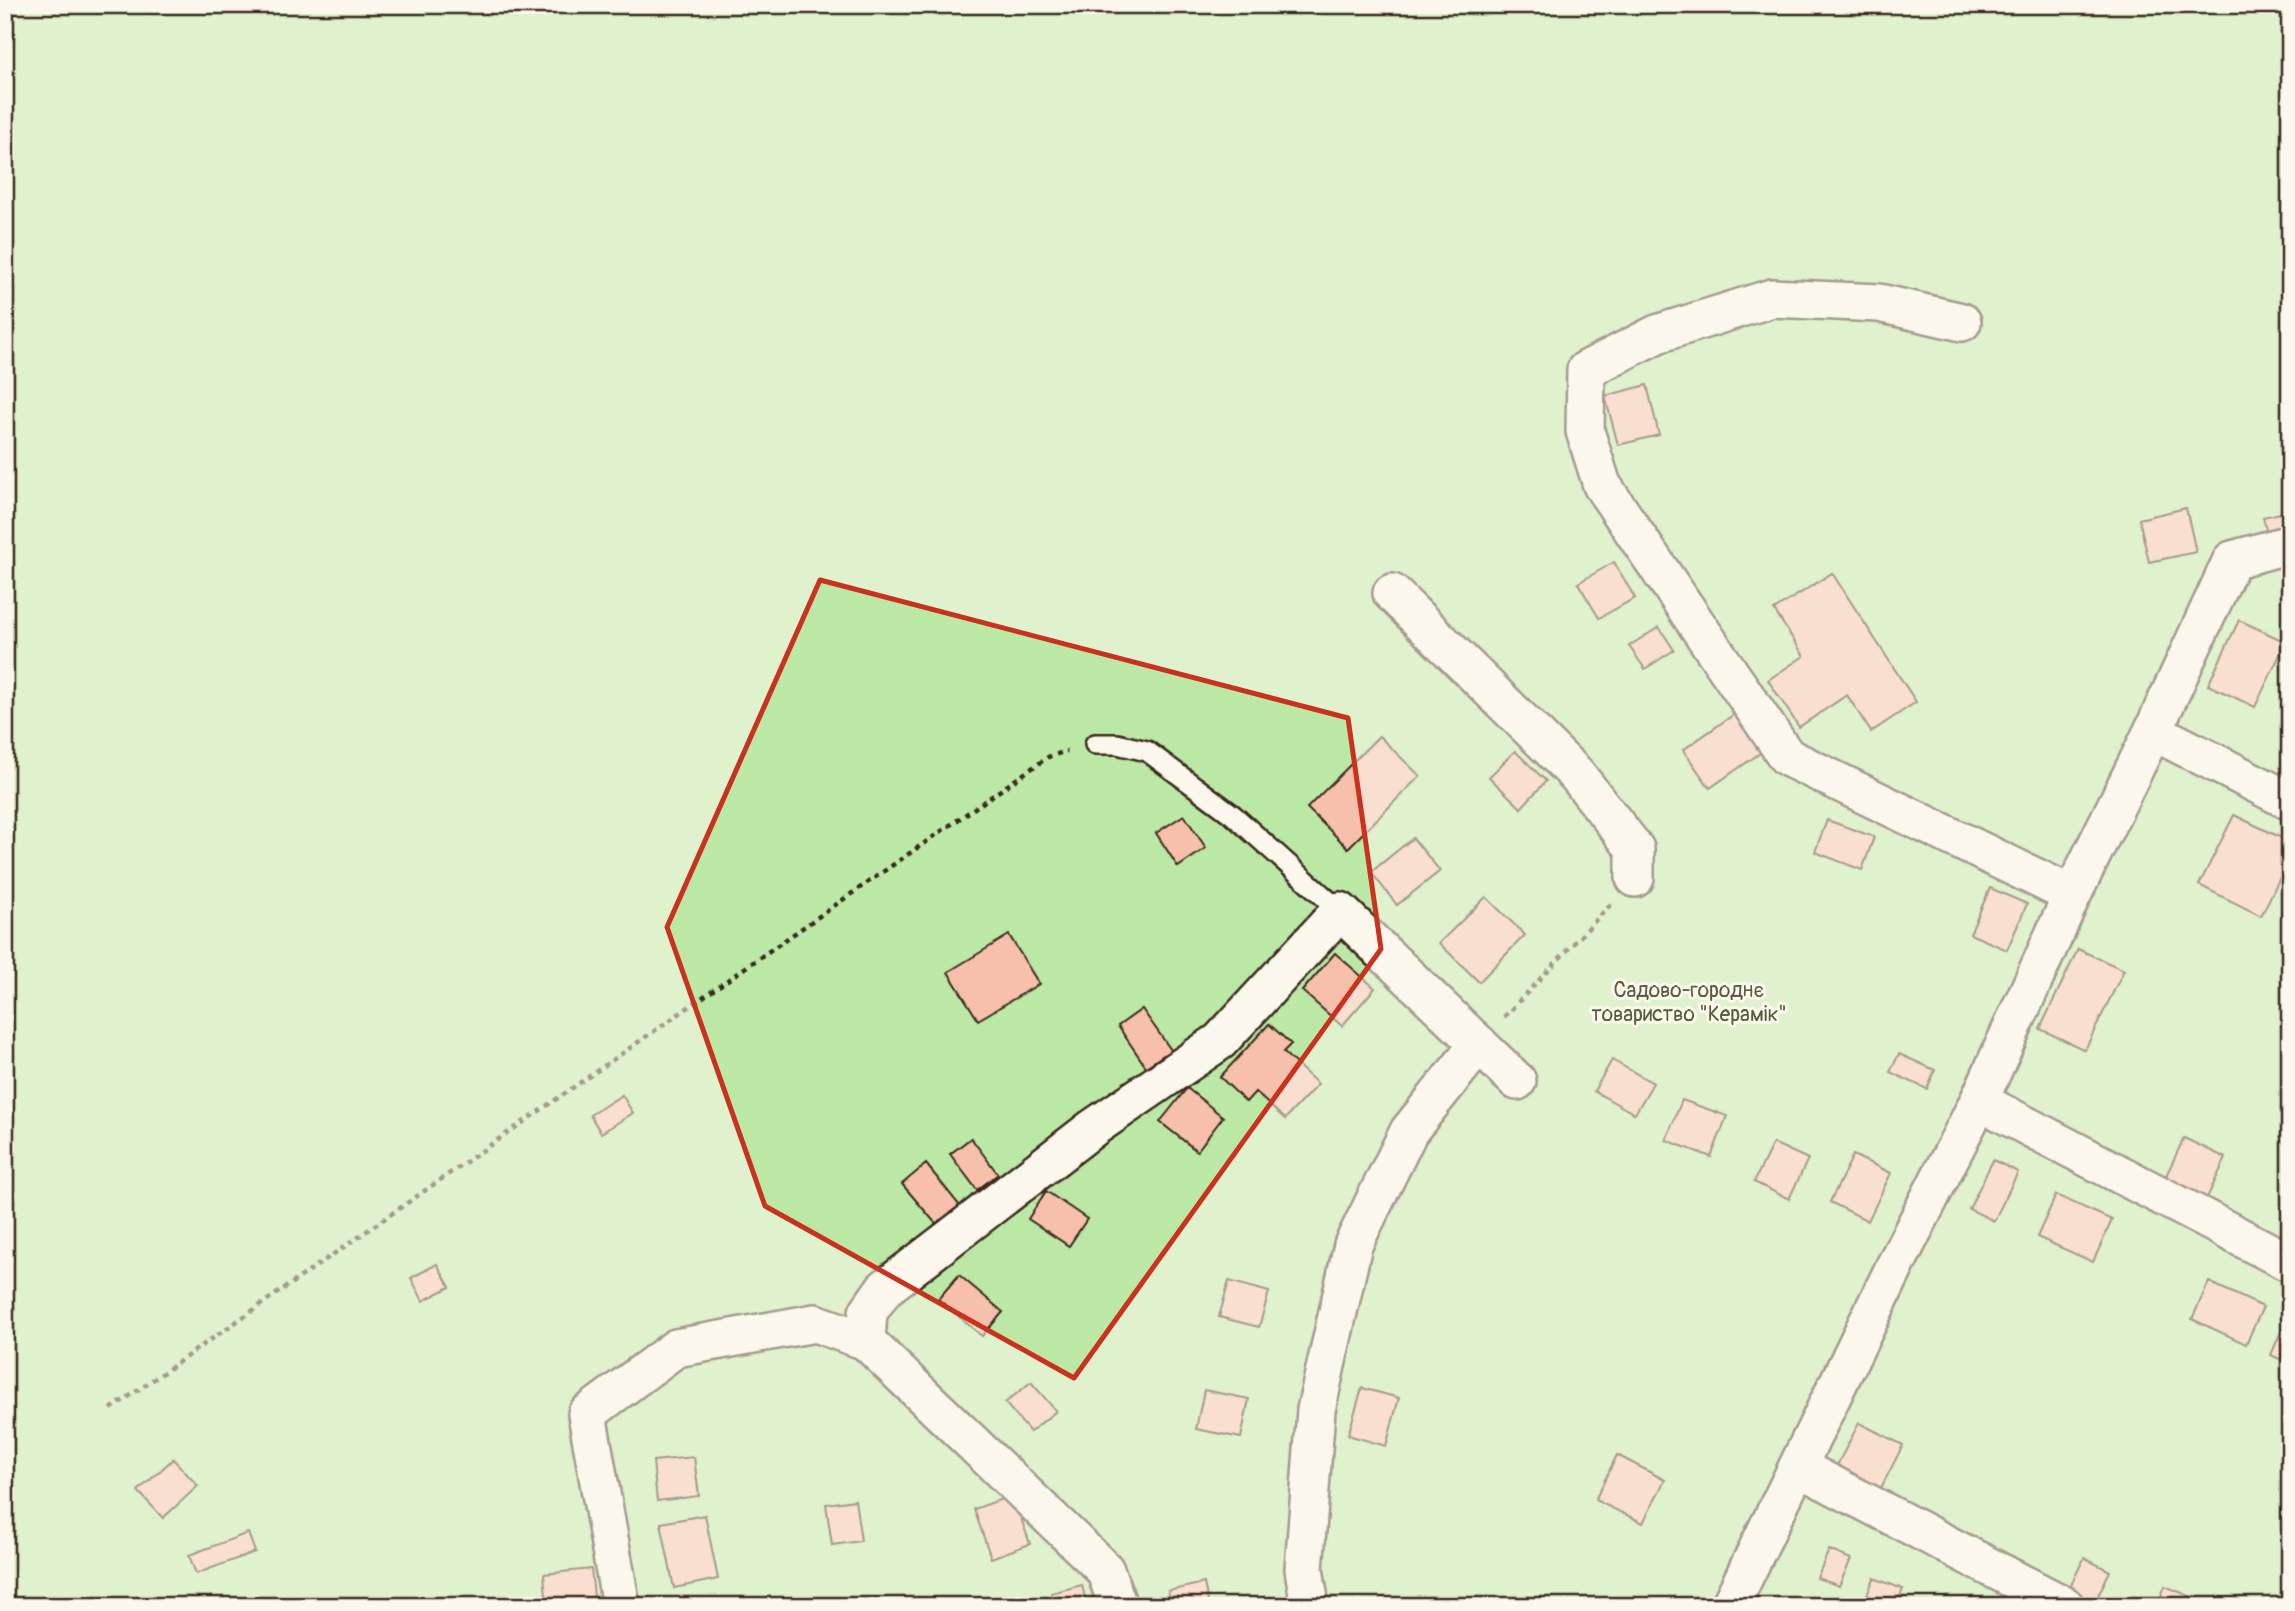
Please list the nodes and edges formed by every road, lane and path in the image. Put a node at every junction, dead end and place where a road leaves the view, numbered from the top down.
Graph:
1 (1962, 322) dead end
2 (2290, 544) edge
3 (1392, 593) dead end
4 (2152, 731) junction
5 (1095, 744) joint
6 (2290, 801) edge
7 (1635, 878) joint
8 (2073, 895) junction
9 (1340, 911) junction
10 (1479, 1044) junction
11 (1517, 1080) dead end
12 (1979, 1101) junction
13 (2290, 1263) edge
14 (866, 1341) junction
15 (111, 1409) dead end
16 (1798, 1467) junction
17 (621, 1606) edge
18 (1118, 1606) edge
19 (1310, 1606) edge
20 (1730, 1606) edge
21 (2065, 1606) edge

1 - 8 street
2 - 4 street
3 - 7 street
4 - 6 street
4 - 8 street
5 - 9 lane
5 - 15 path
7 - 10 path
8 - 12 street
9 - 10 street
9 - 14 street
10 - 11 street
10 - 19 street
12 - 13 street
12 - 16 street
14 - 17 street
14 - 18 street
16 - 20 street
16 - 21 street

